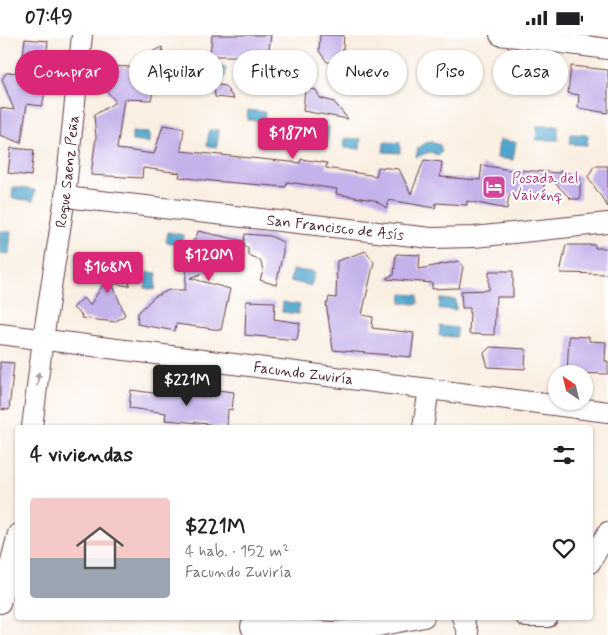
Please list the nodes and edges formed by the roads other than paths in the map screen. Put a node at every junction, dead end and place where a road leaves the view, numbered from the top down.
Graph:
1 (82, 35) edge
2 (500, 35) edge
3 (608, 49) edge
4 (65, 197) junction
5 (608, 223) edge
6 (0, 334) edge
7 (43, 339) junction
8 (429, 389) junction
9 (608, 412) edge
10 (32, 425) edge
11 (423, 425) edge
12 (608, 532) edge
13 (15, 546) edge
14 (593, 558) edge
15 (0, 603) edge
16 (409, 620) edge
17 (463, 620) edge
18 (251, 626) edge
19 (468, 635) edge

1 - 4 street, Roque Saenz Peña
2 - 3 street
4 - 5 street, San Francisco de Asís
4 - 7 street, Roque Saenz Peña
6 - 7 street, Facundo Zuviría
7 - 8 street, Facundo Zuviría
10 -> 7 street, Roque Saenz Peña
8 - 9 street, Facundo Zuviría
8 - 11 street
12 - 14 street
13 - 15 street
16 - 18 street
17 - 19 street

